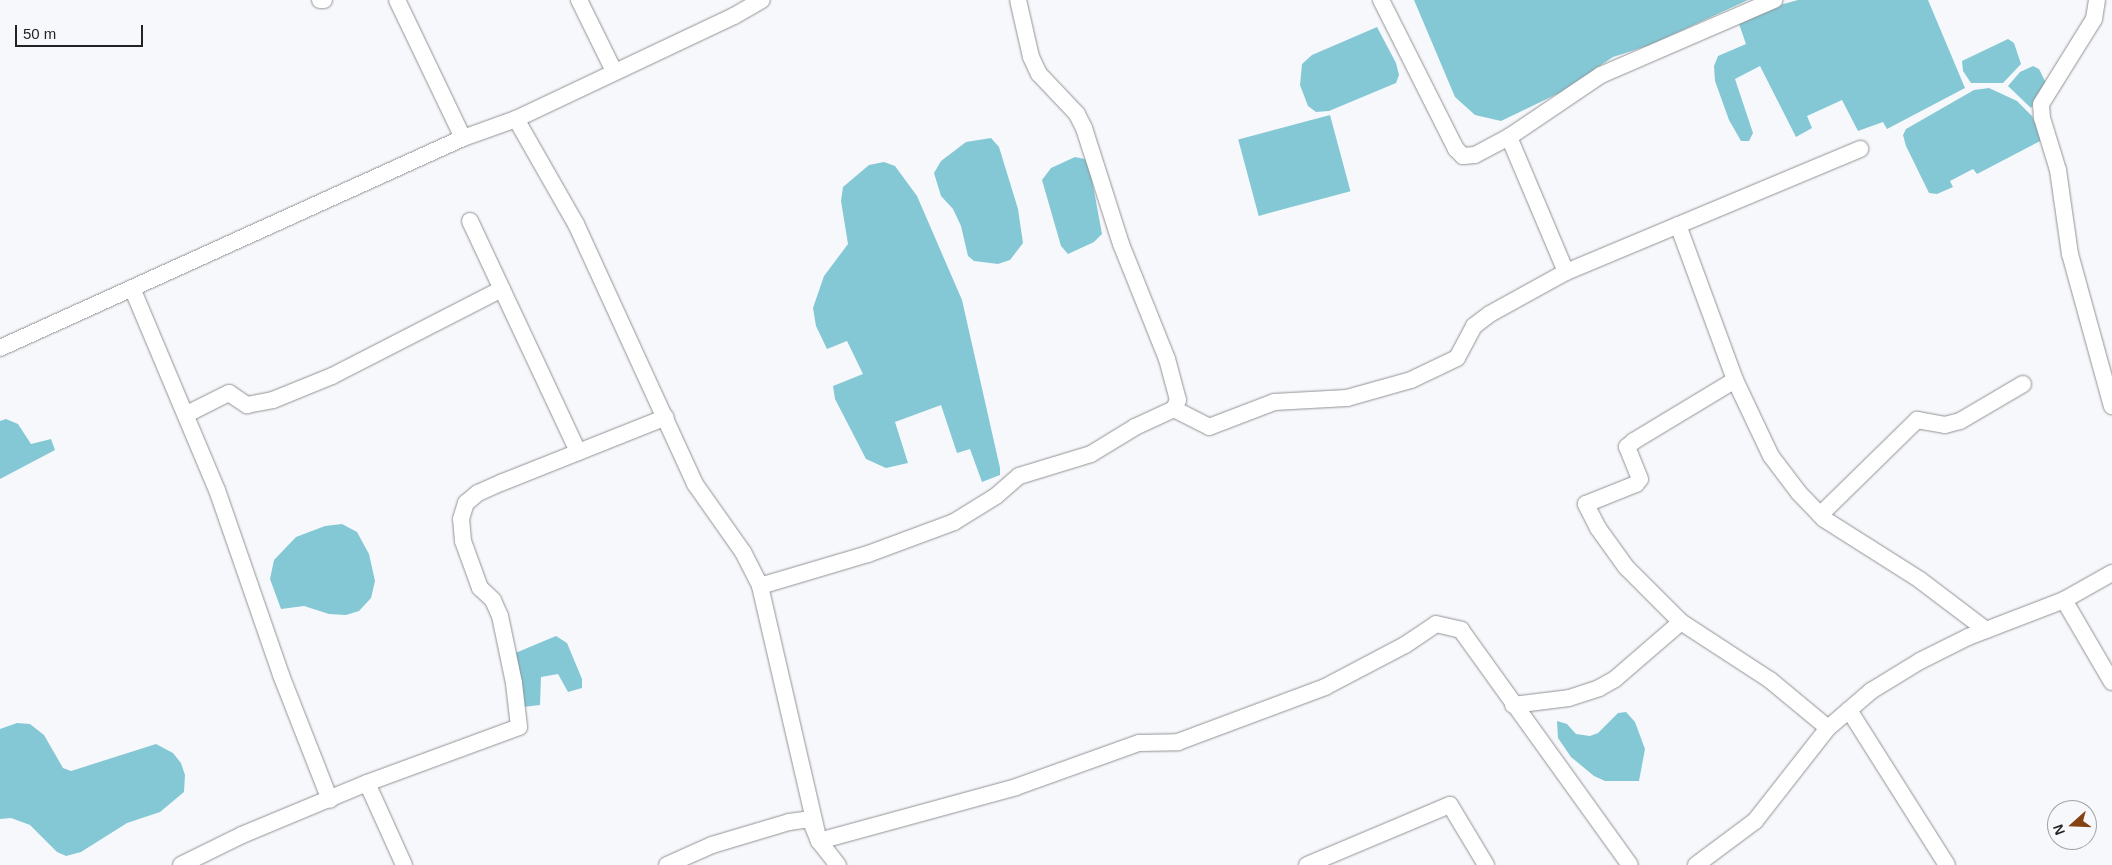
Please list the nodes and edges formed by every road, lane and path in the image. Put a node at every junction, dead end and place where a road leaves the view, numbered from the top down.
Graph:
1 (320, 0) edge
2 (324, 0) edge
3 (397, 0) edge
4 (579, 0) edge
5 (762, 0) edge
6 (1018, 0) edge
7 (1381, 0) edge
8 (1774, 0) edge
9 (2098, 0) edge
10 (614, 71) junction
11 (516, 119) junction
12 (1509, 137) junction
13 (463, 138) junction
14 (1860, 149) dead end
15 (470, 221) dead end
16 (1678, 225) junction
17 (1566, 272) junction
18 (132, 288) junction
19 (502, 289) junction
20 (0, 348) edge
21 (1735, 380) junction
22 (2023, 384) dead end
23 (2112, 406) edge
24 (1174, 409) junction
25 (187, 414) junction
26 (666, 417) junction
27 (578, 452) junction
28 (1820, 515) junction
29 (2112, 573) edge
30 (760, 586) junction
31 (2064, 600) junction
32 (1681, 622) junction
33 (1986, 630) junction
34 (2112, 682) edge
35 (1513, 705) junction
36 (1849, 710) junction
37 (1828, 728) junction
38 (367, 783) junction
39 (330, 800) junction
40 (820, 841) junction
41 (181, 865) edge
42 (404, 865) edge
43 (667, 865) edge
44 (838, 865) edge
45 (1307, 865) edge
46 (1486, 865) edge
47 (1630, 865) edge
48 (1696, 865) edge
49 (1947, 865) edge

1 - 2 street
3 - 13 street
4 - 10 street
5 - 10 street
6 - 24 street
7 - 12 street
8 - 12 street
9 - 23 street
10 - 11 street
11 - 13 street
11 - 26 street
12 - 17 street
13 - 18 street
14 - 16 street
15 - 19 street
16 - 17 street
16 - 21 street
17 - 24 street
18 - 20 street
18 - 25 street
19 - 25 street
19 - 27 street
21 - 28 street
21 - 32 street
22 - 28 street
24 - 30 street
25 - 39 street
26 - 27 street
26 - 30 street
27 - 38 street
28 - 33 street
29 - 31 street
30 - 40 street
31 - 33 street
31 - 34 street
32 - 35 street
32 - 37 street
33 - 36 street
35 - 40 street
35 - 47 street
36 - 37 street
36 - 49 street
37 - 48 street
38 - 39 street
38 - 42 street
39 - 41 street
40 - 43 street
40 - 44 street
45 - 46 street

